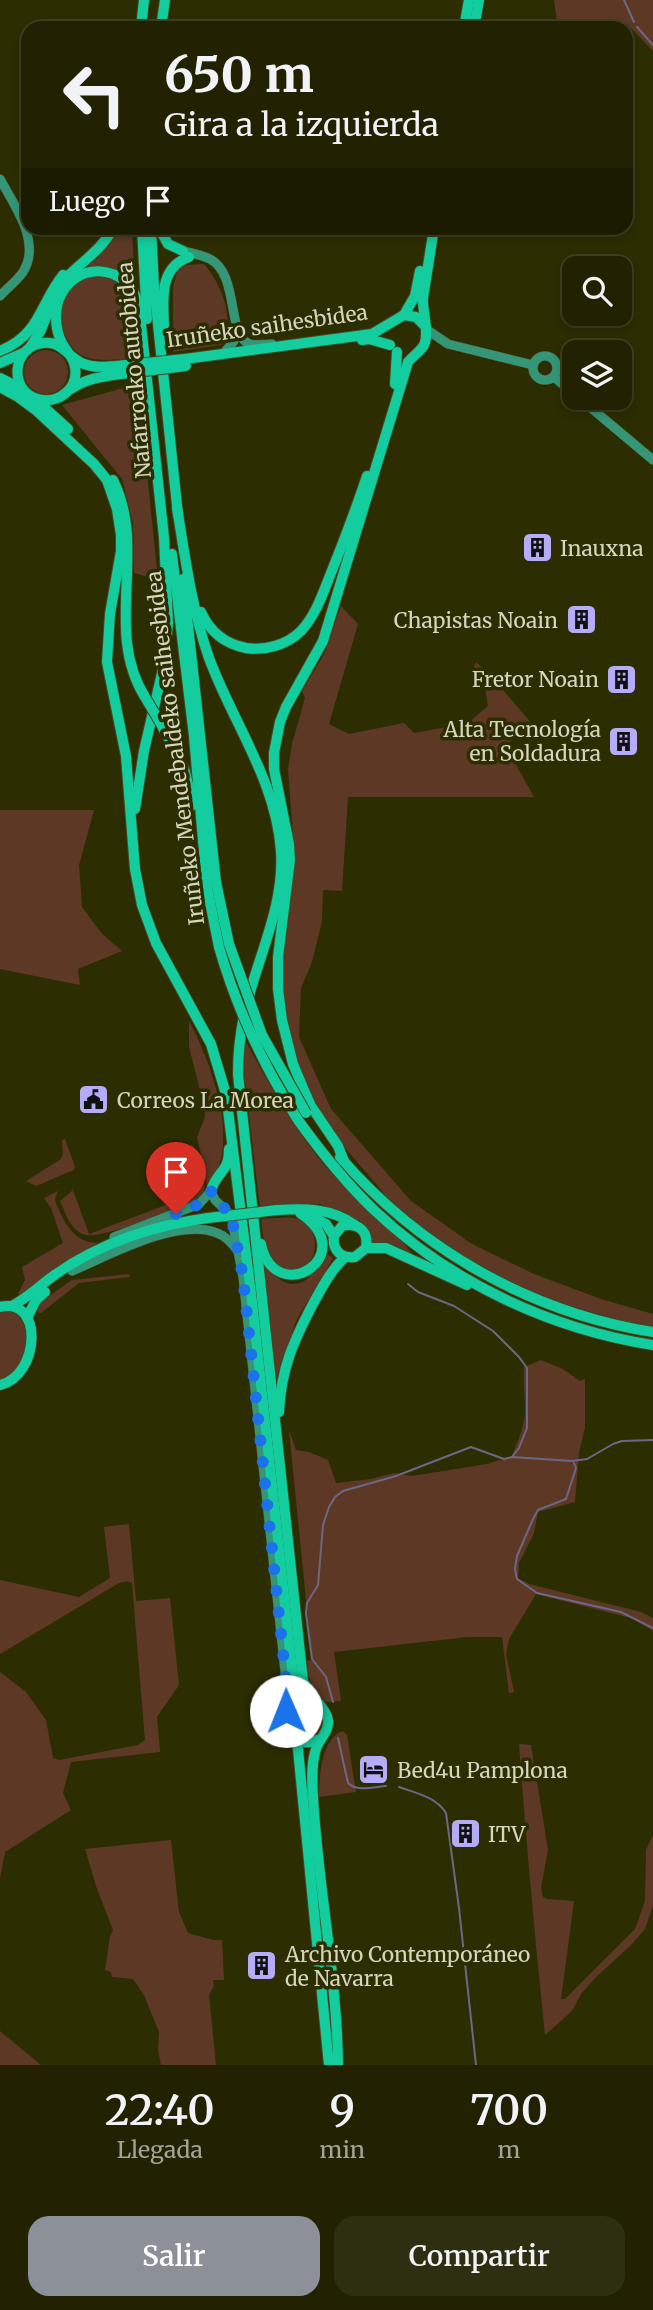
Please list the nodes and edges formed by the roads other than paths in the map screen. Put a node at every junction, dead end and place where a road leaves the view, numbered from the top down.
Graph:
1 (144, 0) edge
2 (150, 0) edge
3 (165, 0) edge
4 (468, 0) edge
5 (477, 0) edge
6 (142, 21) edge
7 (148, 21) edge
8 (163, 21) edge
9 (465, 21) edge
10 (473, 21) edge
11 (0, 179) edge
12 (21, 220) edge
13 (26, 235) edge
14 (110, 235) edge
15 (142, 235) edge
16 (151, 235) edge
17 (163, 235) edge
18 (430, 235) edge
19 (431, 235) edge
20 (96, 250) junction
21 (184, 253) junction
22 (0, 296) edge
23 (404, 315) junction
24 (392, 322) junction
25 (236, 323) junction
26 (425, 327) junction
27 (284, 344) junction
28 (448, 344) junction
29 (393, 348) junction
30 (27, 350) junction
31 (67, 350) junction
32 (0, 351) edge
33 (418, 351) junction
34 (223, 354) junction
35 (186, 362) junction
36 (0, 363) edge
37 (533, 365) junction
38 (127, 369) junction
39 (163, 376) junction
40 (554, 377) junction
41 (0, 378) edge
42 (562, 384) edge
43 (0, 387) edge
44 (27, 393) junction
45 (66, 393) junction
46 (593, 410) edge
47 (653, 460) edge
48 (172, 508) junction
49 (164, 537) junction
50 (123, 569) junction
51 (191, 589) junction
52 (286, 827) junction
53 (132, 840) junction
54 (202, 843) junction
55 (224, 946) junction
56 (258, 969) junction
57 (222, 1077) junction
58 (302, 1117) junction
59 (245, 1156) junction
60 (344, 1161) junction
61 (211, 1191) junction
62 (277, 1212) junction
63 (300, 1213) junction
64 (208, 1219) junction
65 (355, 1225) junction
66 (334, 1236) junction
67 (114, 1237) joint
68 (366, 1248) junction
69 (238, 1251) junction
70 (345, 1257) junction
71 (72, 1271) junction
72 (55, 1274) junction
73 (12, 1306) junction
74 (517, 1306) junction
75 (0, 1307) edge
76 (27, 1318) junction
77 (653, 1332) edge
78 (653, 1345) edge
79 (2, 1387) edge
80 (279, 1457) junction
81 (317, 1704) junction
82 (296, 1706) junction
83 (320, 1739) junction
84 (297, 1742) junction
85 (333, 2062) edge

1 - 6 highway
2 - 7 highway
3 - 8 highway
4 - 9 highway
5 - 10 highway
11 - 12 street
13 - 22 street
14 - 20 highway
15 - 48 highway, Nafarroako autobidea
16 - 39 highway, Nafarroako autobidea
17 - 21 highway
18 - 23 highway
19 - 26 highway
20 - 30 highway
20 - 32 highway
21 - 25 street
21 - 39 highway
23 - 24 highway
23 - 26 highway
24 - 27 highway, Iruñeko saihesbidea
24 - 29 highway
25 - 27 street
25 - 34 street
26 - 28 street
26 - 33 highway
27 - 34 highway, Iruñeko saihesbidea
28 - 33 street
28 - 37 street
29 - 33 highway
29 - 35 highway, Iruñeko saihesbidea
29 - 51 highway
30 - 31 highway
30 - 36 highway
30 - 44 highway
31 - 38 highway, Iruñeko saihesbidea
31 - 45 highway
31 - 49 highway
33 - 52 highway
34 - 35 highway, Iruñeko saihesbidea
35 - 38 highway, Iruñeko saihesbidea, bridge
37 - 40 street
37 - 40 street
38 - 45 highway, Iruñeko saihesbidea
39 - 48 highway, Nafarroako autobidea
40 - 42 street
41 - 44 highway
43 - 50 highway
44 - 45 highway
44 - 50 highway
46 - 47 street
48 - 49 highway
48 - 51 highway
48 - 54 highway, Iruñeko Mendebaldeko saihesbidea
48 - 55 highway, Iruñeko Mendebaldeko saihesbidea
49 - 53 highway
50 - 53 highway
50 - 54 highway, bridge
51 - 56 highway
52 - 56 highway
52 - 60 highway
53 - 57 highway
54 - 55 highway, Iruñeko Mendebaldeko saihesbidea
55 - 58 highway, Iruñeko Mendebaldeko saihesbidea, bridge
56 - 59 highway
57 - 61 highway
57 - 82 highway
58 - 60 highway, Iruñeko Mendebaldeko saihesbidea
58 - 74 highway, Iruñeko Mendebaldeko saihesbidea
59 - 63 highway
59 - 80 highway
60 - 77 highway, Iruñeko Mendebaldeko saihesbidea
61 - 67 street
61 - 69 street
62 - 63 highway
62 - 64 highway, bridge
62 - 65 highway
63 - 66 highway
64 - 71 highway
64 - 72 highway
65 - 66 highway
65 - 68 highway
66 - 70 highway
67 - 72 highway
68 - 70 highway
68 - 74 highway
69 - 71 street
69 - 84 street
70 - 80 highway
71 - 76 highway
72 - 73 highway
73 - 75 highway
73 - 76 highway
74 - 78 highway, Iruñeko Mendebaldeko saihesbidea
76 - 79 highway
80 - 81 highway
81 - 82 highway
81 - 83 highway
82 - 84 highway
83 - 84 highway
83 - 85 highway
84 - 85 highway

